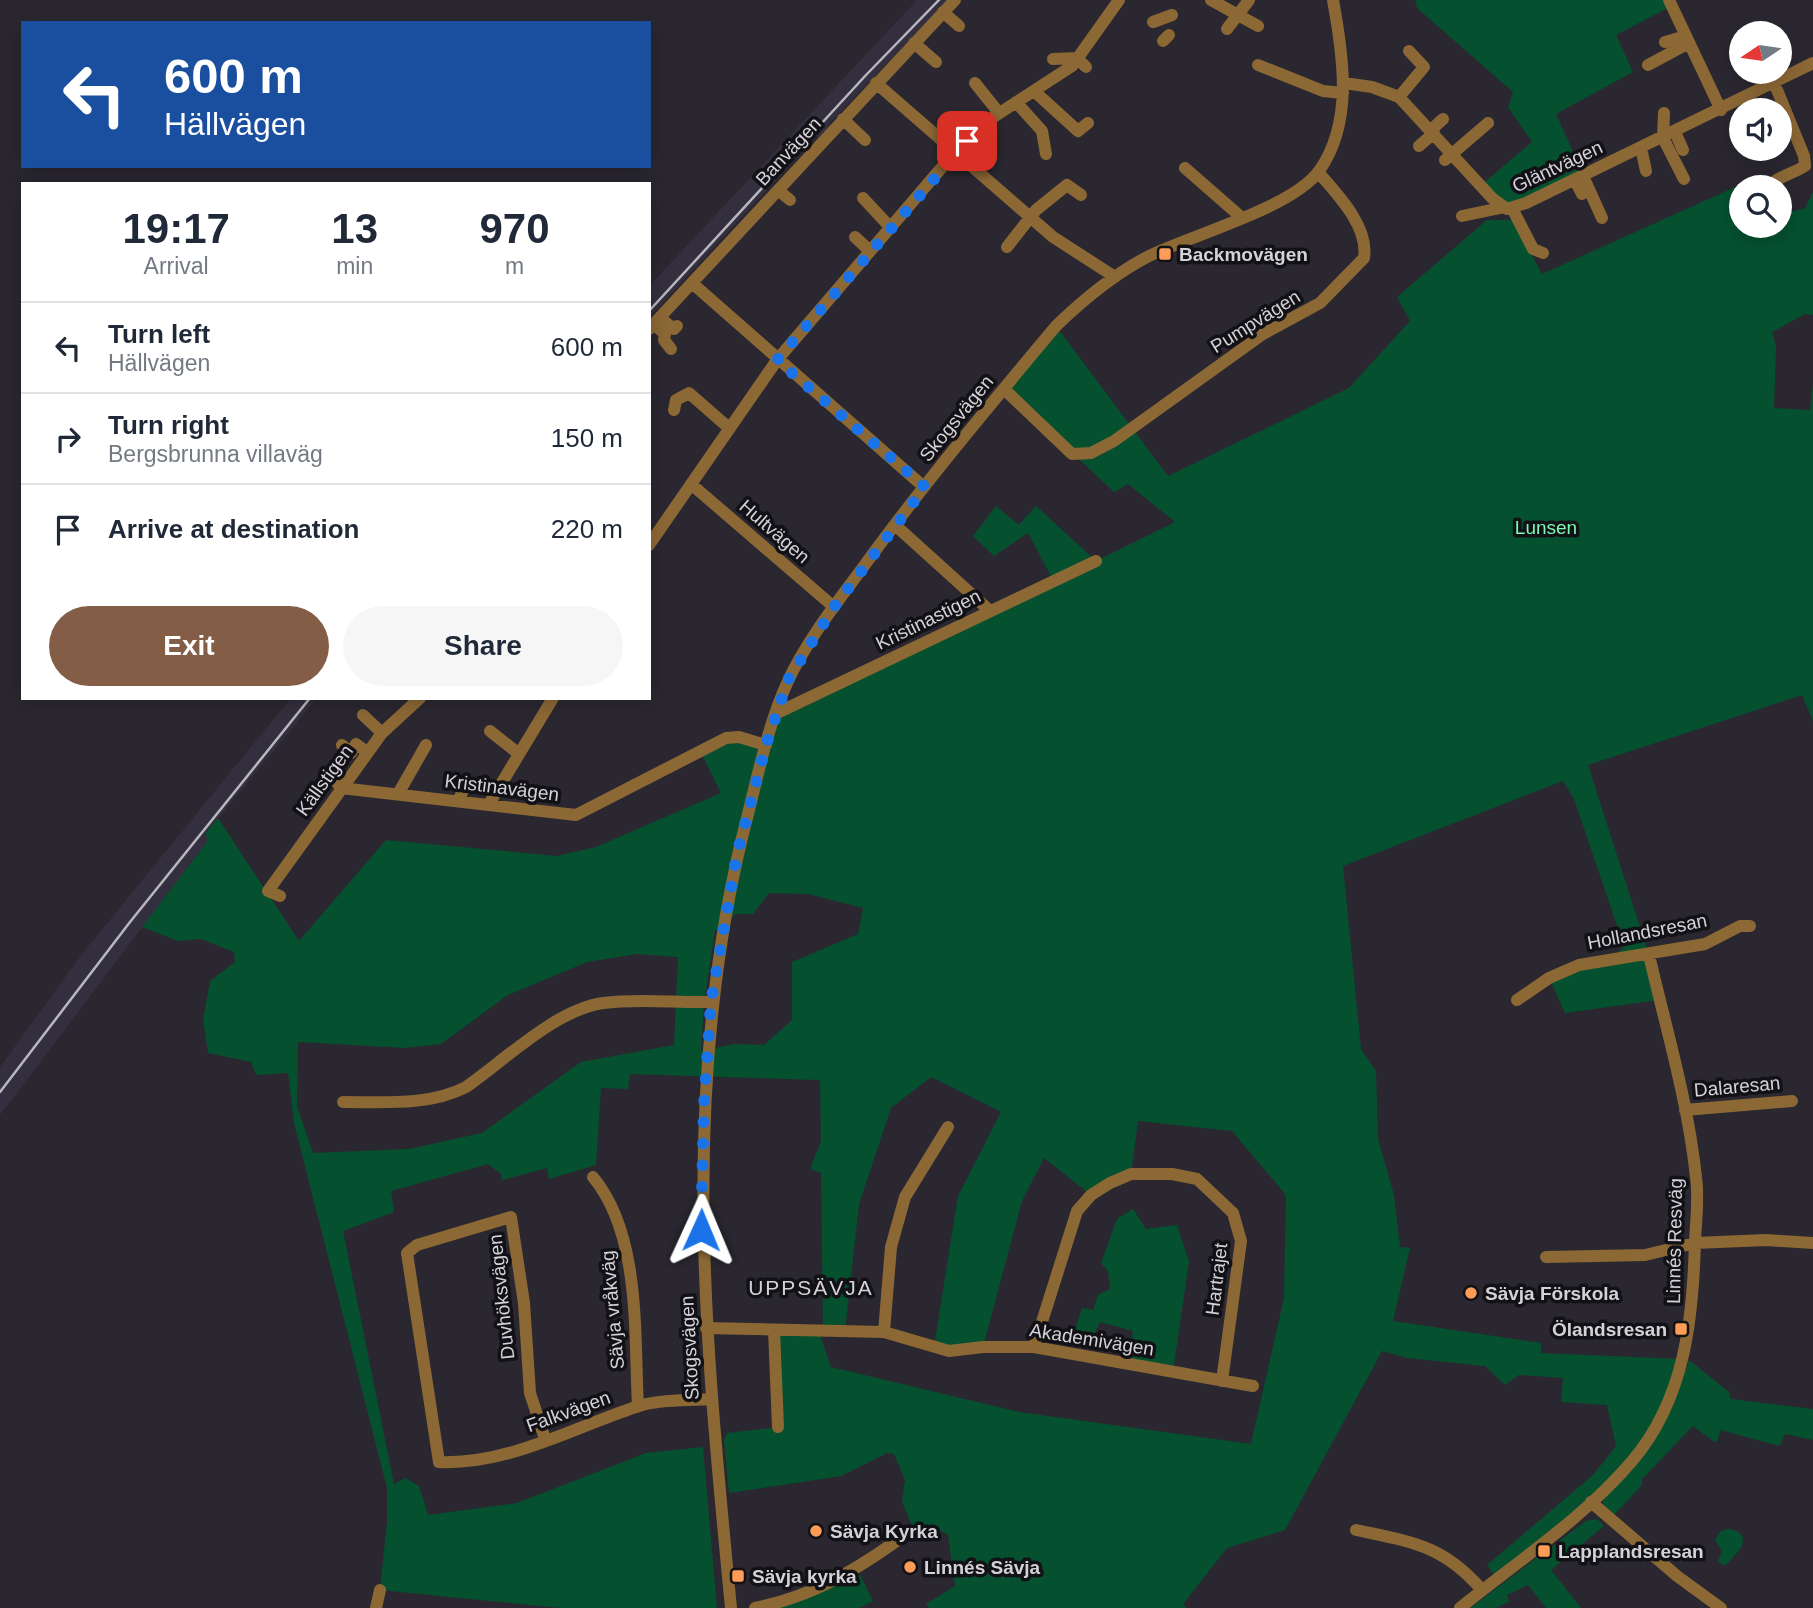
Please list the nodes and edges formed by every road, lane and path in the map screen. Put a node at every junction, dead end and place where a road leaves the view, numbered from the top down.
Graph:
1 (955, 0) edge
2 (1211, 0) edge
3 (1249, 0) edge
4 (1333, 0) edge
5 (1669, 0) edge
6 (1113, 2) edge
7 (943, 12) junction
8 (1238, 15) junction
9 (959, 26) dead end
10 (1258, 26) dead end
11 (1227, 29) dead end
12 (1688, 39) junction
13 (1665, 42) dead end
14 (914, 43) junction
15 (1413, 50) dead end
16 (1053, 59) dead end
17 (936, 62) dead end
18 (1082, 63) junction
19 (1813, 63) edge
20 (1258, 65) dead end
21 (1648, 65) dead end
22 (1792, 72) edge
23 (876, 83) junction
24 (975, 83) dead end
25 (1766, 84) edge
26 (1775, 84) edge
27 (1344, 88) junction
28 (1034, 91) junction
29 (1399, 97) junction
30 (1016, 102) junction
31 (1721, 110) junction
32 (999, 113) junction
33 (1664, 113) dead end
34 (843, 119) junction
35 (1443, 119) dead end
36 (1488, 122) dead end
37 (1088, 123) dead end
38 (1433, 132) junction
39 (1669, 135) junction
40 (864, 140) dead end
41 (1419, 146) dead end
42 (1634, 148) junction
43 (1683, 150) dead end
44 (813, 152) junction
45 (955, 152) junction
46 (1046, 155) dead end
47 (1449, 157) junction
48 (824, 163) dead end
49 (1185, 168) dead end
50 (1646, 171) dead end
51 (1318, 172) junction
52 (1792, 175) edge
53 (1586, 178) junction
54 (1684, 179) dead end
55 (778, 190) junction
56 (1582, 194) dead end
57 (1081, 195) dead end
58 (863, 198) dead end
59 (790, 200) dead end
60 (1518, 208) junction
61 (1462, 216) dead end
62 (1030, 218) junction
63 (1241, 218) junction
64 (1602, 218) dead end
65 (892, 220) junction
66 (855, 237) dead end
67 (1007, 247) dead end
68 (870, 251) junction
69 (1543, 253) dead end
70 (1115, 277) junction
71 (692, 283) junction
72 (654, 324) edge
73 (677, 326) dead end
74 (671, 349) dead end
75 (777, 360) junction
76 (1004, 389) junction
77 (674, 410) dead end
78 (729, 428) junction
79 (691, 484) junction
80 (925, 487) junction
81 (895, 525) junction
82 (651, 542) edge
83 (1096, 561) dead end
84 (834, 607) junction
85 (990, 611) junction
86 (415, 700) edge
87 (553, 700) edge
88 (777, 713) junction
89 (363, 715) dead end
90 (490, 731) dead end
91 (382, 733) junction
92 (342, 745) dead end
93 (426, 745) dead end
94 (766, 745) junction
95 (374, 749) junction
96 (519, 754) junction
97 (331, 775) dead end
98 (464, 786) dead end
99 (349, 789) junction
100 (392, 798) junction
101 (458, 801) junction
102 (489, 804) junction
103 (309, 809) dead end
104 (322, 823) junction
105 (274, 893) dead end
106 (1750, 926) dead end
107 (1649, 955) junction
108 (1517, 1000) dead end
109 (711, 1002) junction
110 (1792, 1101) dead end
111 (343, 1102) dead end
112 (1685, 1110) junction
113 (948, 1127) dead end
114 (593, 1177) dead end
115 (1695, 1243) junction
116 (1813, 1243) edge
117 (1546, 1257) dead end
118 (706, 1328) junction
119 (774, 1330) junction
120 (884, 1332) junction
121 (1034, 1347) junction
122 (1222, 1381) junction
123 (1253, 1386) dead end
124 (711, 1399) junction
125 (638, 1406) junction
126 (778, 1427) dead end
127 (545, 1439) junction
128 (439, 1462) joint
129 (1591, 1502) junction
130 (1356, 1530) dead end
131 (895, 1542) dead end
132 (380, 1590) dead end
133 (1482, 1590) junction
134 (376, 1608) edge
135 (731, 1608) edge
136 (755, 1608) edge
137 (1460, 1608) edge
138 (1721, 1608) edge

1 - 7 street, Banvägen
2 - 8 street
3 - 8 street
4 - 27 street, Skogsvägen
5 - 12 street
6 - 18 street
7 - 9 street
7 - 14 street, Banvägen
8 - 10 street
8 - 11 street
12 - 13 street
12 - 21 street
12 - 31 street
14 - 17 street
14 - 23 street, Banvägen
15 - 29 street
16 - 18 street
18 - 28 street
19 - 22 street, Gläntvägen
20 - 27 street, Gläntvägen
23 - 34 street, Banvägen
23 - 45 street
24 - 32 street
25 - 31 street, Gläntvägen
26 - 52 street
27 - 29 street, Gläntvägen
27 - 51 street, Skogsvägen
28 - 30 street
28 - 37 street
29 - 38 street, Gläntvägen
30 - 32 street
30 - 46 street
31 - 39 street, Gläntvägen
32 - 45 street
33 - 39 street
34 - 40 street
34 - 44 street, Banvägen
35 - 38 street
36 - 47 street
38 - 41 street
38 - 47 street, Gläntvägen
39 - 42 street, Gläntvägen
39 - 43 street
39 - 54 street
42 - 50 street
42 - 53 street, Gläntvägen
44 - 48 street
44 - 55 street, Banvägen
45 - 62 street
45 - 65 street
47 - 60 street, Gläntvägen
49 - 63 street
51 - 63 street, Skogsvägen
51 - 76 street, Pumpvägen
53 - 56 street
53 - 60 street, Gläntvägen
53 - 64 street
55 - 59 street
55 - 71 street, Banvägen
57 - 62 street
58 - 65 street
60 - 61 street
60 - 69 street
62 - 67 street
62 - 70 street
63 - 70 street, Skogsvägen
65 - 68 street
66 - 68 street
68 - 75 street
70 - 76 street, Skogsvägen
71 - 72 street, Banvägen
71 - 75 street
72 - 73 street
72 - 74 street
75 - 78 street
75 - 80 street
76 - 80 street, Skogsvägen
77 - 78 street
78 - 79 street
79 - 82 street
79 - 84 street, Hultvägen
80 - 81 street, Skogsvägen
81 - 84 street, Skogsvägen
81 - 85 street
83 - 85 street, Kristinastigen
84 - 88 street, Skogsvägen
85 - 88 street, Kristinastigen
86 - 91 street, Källstigen
87 - 96 street
88 - 94 street, Skogsvägen
89 - 91 street
90 - 96 street
91 - 95 street, Källstigen
92 - 95 street
93 - 100 street
94 - 102 street, Kristinavägen
94 - 109 street, Skogsvägen
95 - 99 street, Källstigen
96 - 102 street
97 - 99 street
98 - 101 street
99 - 100 street, Kristinavägen
99 - 104 street, Källstigen
100 - 101 street, Kristinavägen
101 - 102 street, Kristinavägen
103 - 104 street
104 - 105 street, Källstigen
106 - 107 street, Hollandsresan
107 - 108 street, Hollandsresan
107 - 112 street, Linnés Resväg
109 - 111 street
109 - 118 street, Skogsvägen
110 - 112 street, Dalaresan
112 - 115 street, Linnés Resväg
113 - 120 street
114 - 125 street, Sävja vråkväg
115 - 116 street
115 - 117 street
115 - 129 street, Linnés Resväg
118 - 119 street, Akademivägen
118 - 124 street, Skogsvägen
119 - 120 street, Akademivägen
119 - 126 street
120 - 121 street, Akademivägen
121 - 122 street, Akademivägen
121 - 122 street, Hartrajet
122 - 123 street
124 - 125 street, Falkvägen
124 - 135 street, Skogsvägen
125 - 127 street, Falkvägen
127 - 128 street, Falkvägen
127 - 128 street, Duvhöksvägen
129 - 133 street, Linnés Resväg
129 - 138 street
130 - 133 street
131 - 136 street
132 - 134 street
133 - 137 street, Linnés Resväg

